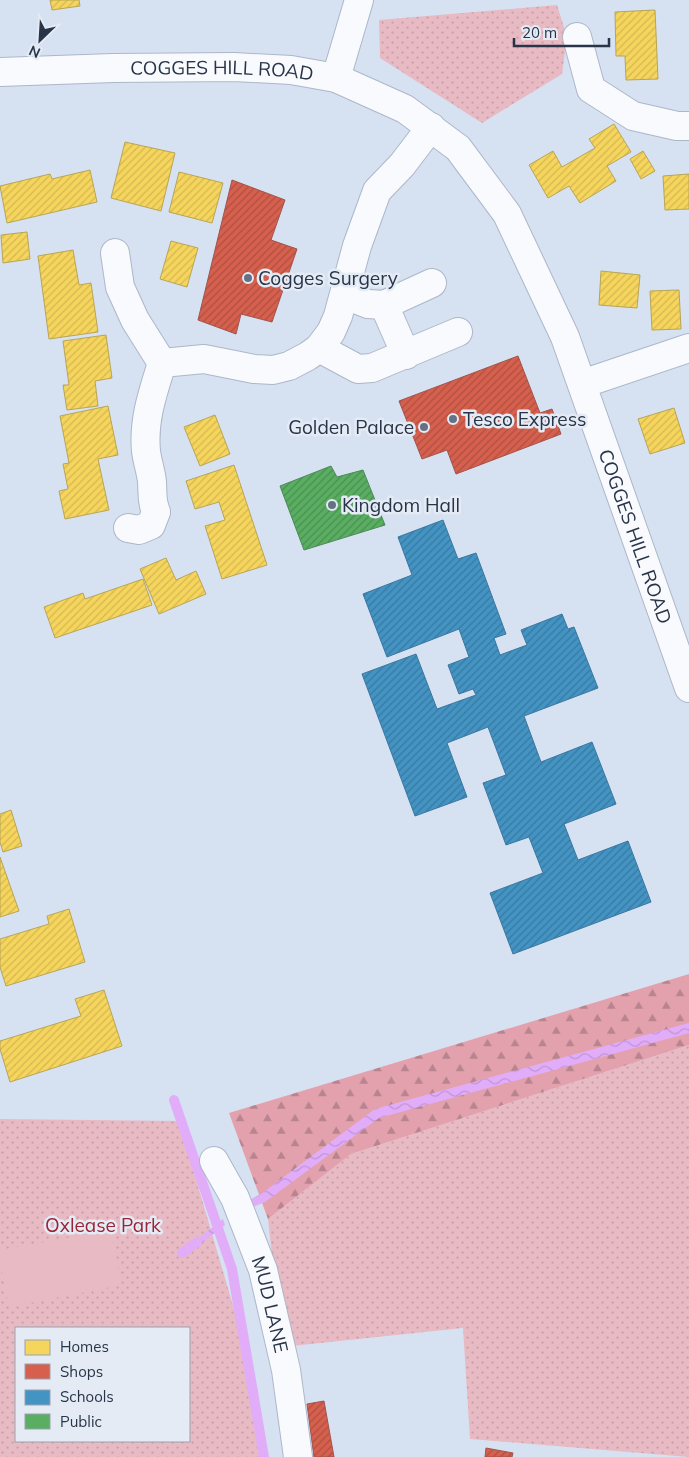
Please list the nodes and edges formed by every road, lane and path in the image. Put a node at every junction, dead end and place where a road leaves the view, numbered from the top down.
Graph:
1 (359, 0) edge
2 (577, 37) dead end
3 (0, 72) edge
4 (336, 78) junction
5 (689, 126) edge
6 (431, 128) junction
7 (115, 253) dead end
8 (432, 283) dead end
9 (345, 295) junction
10 (384, 305) junction
11 (458, 332) dead end
12 (319, 348) junction
13 (689, 348) edge
14 (406, 355) junction
15 (162, 363) junction
16 (582, 384) junction
17 (128, 528) dead end
18 (689, 688) edge
19 (214, 1161) dead end
20 (298, 1457) edge

1 - 4 street
2 - 5 street
3 - 4 street, COGGES HILL ROAD
4 - 6 street, COGGES HILL ROAD
6 - 9 street
6 - 16 street, COGGES HILL ROAD
7 - 15 street
8 - 10 street
9 - 10 street
9 - 12 street
10 - 14 street
11 - 14 street
12 - 14 street
12 - 15 street
13 - 16 street
15 - 17 street
16 - 18 street, COGGES HILL ROAD
19 - 20 street, MUD LANE

